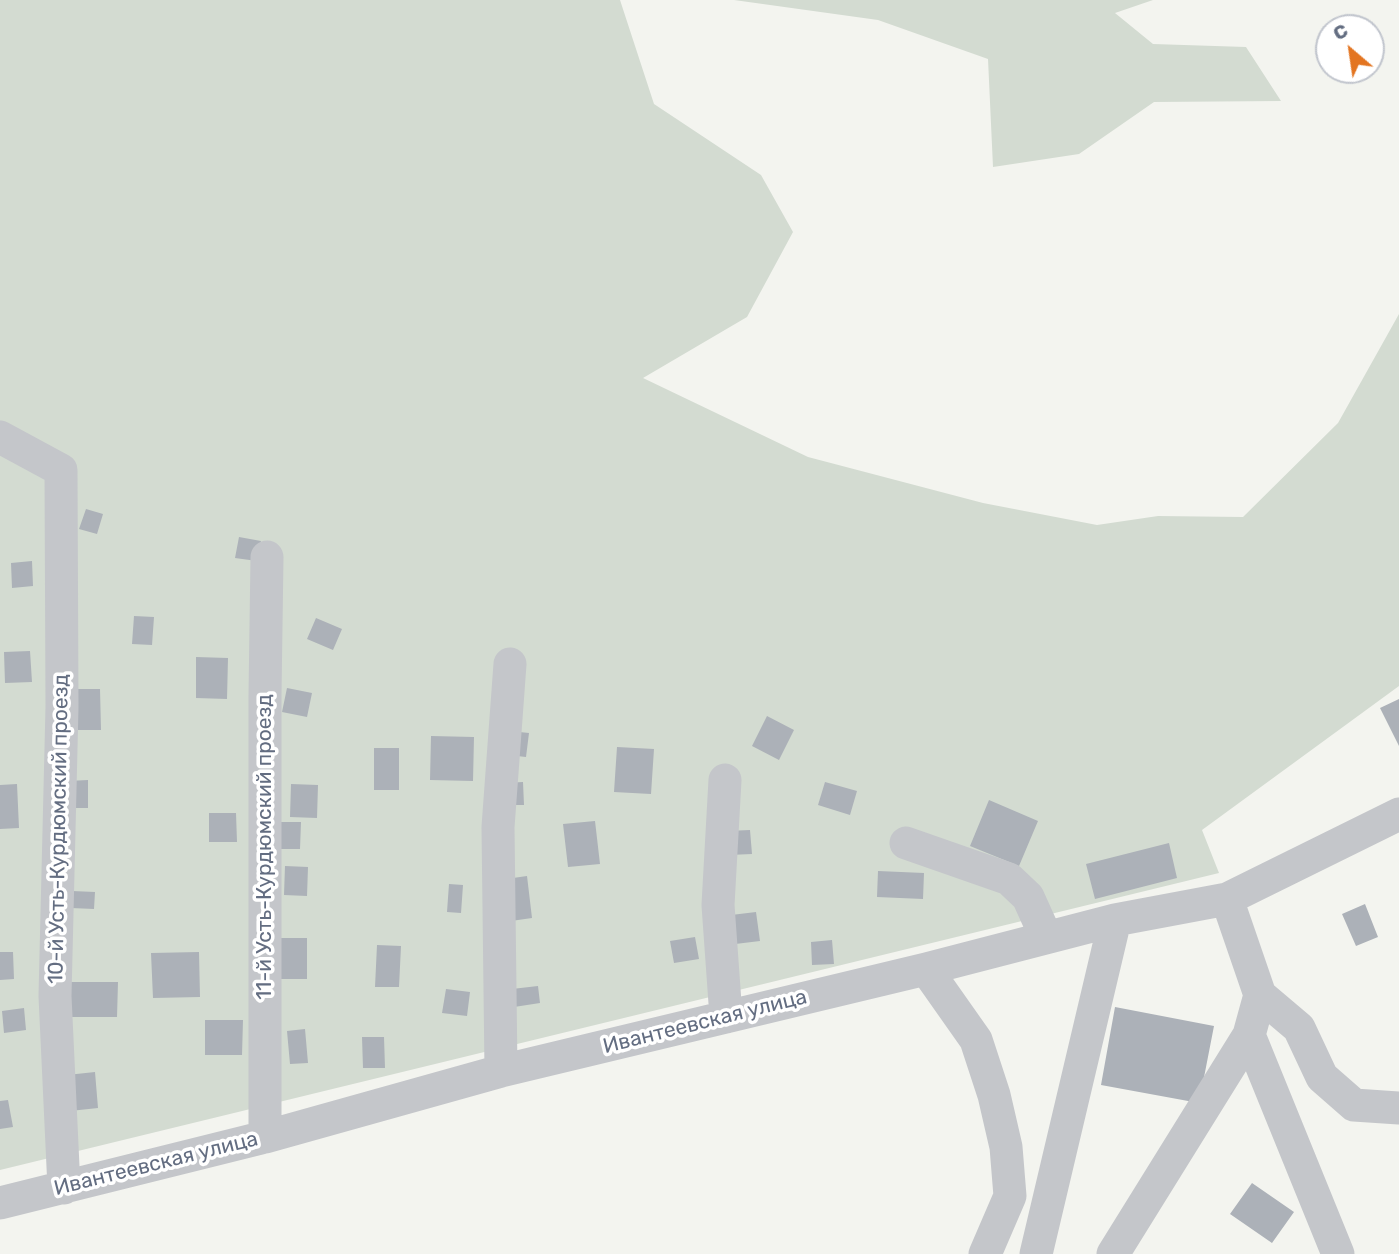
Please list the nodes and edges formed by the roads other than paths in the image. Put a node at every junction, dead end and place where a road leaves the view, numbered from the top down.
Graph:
1 (0, 437) edge
2 (267, 557) dead end
3 (510, 664) dead end
4 (725, 780) dead end
5 (1399, 814) edge
6 (906, 843) dead end
7 (1227, 899) junction
8 (1115, 920) junction
9 (1046, 937) junction
10 (926, 969) junction
11 (1260, 996) junction
12 (726, 1017) junction
13 (1249, 1035) junction
14 (501, 1072) junction
15 (1399, 1108) edge
16 (265, 1137) junction
17 (64, 1188) junction
18 (0, 1203) edge
19 (985, 1254) edge
20 (1036, 1254) edge
21 (1113, 1254) edge
22 (1338, 1254) edge

1 - 17 street, 10-й Усть-Курдюмский проезд
2 - 16 street, 11-й Усть-Курдюмский проезд
3 - 14 street
4 - 12 street
5 - 7 street, Ивантеевская улица
6 - 9 street
7 - 8 street, Ивантеевская улица
7 - 11 street
8 - 9 street, Ивантеевская улица
8 - 20 street
9 - 10 street, Ивантеевская улица
10 - 12 street, Ивантеевская улица
10 - 19 street
11 - 13 street
11 - 15 street
12 - 14 street, Ивантеевская улица
13 - 21 street
13 - 22 street
14 - 16 street, Ивантеевская улица
16 - 17 street, Ивантеевская улица
17 - 18 street, Ивантеевская улица

